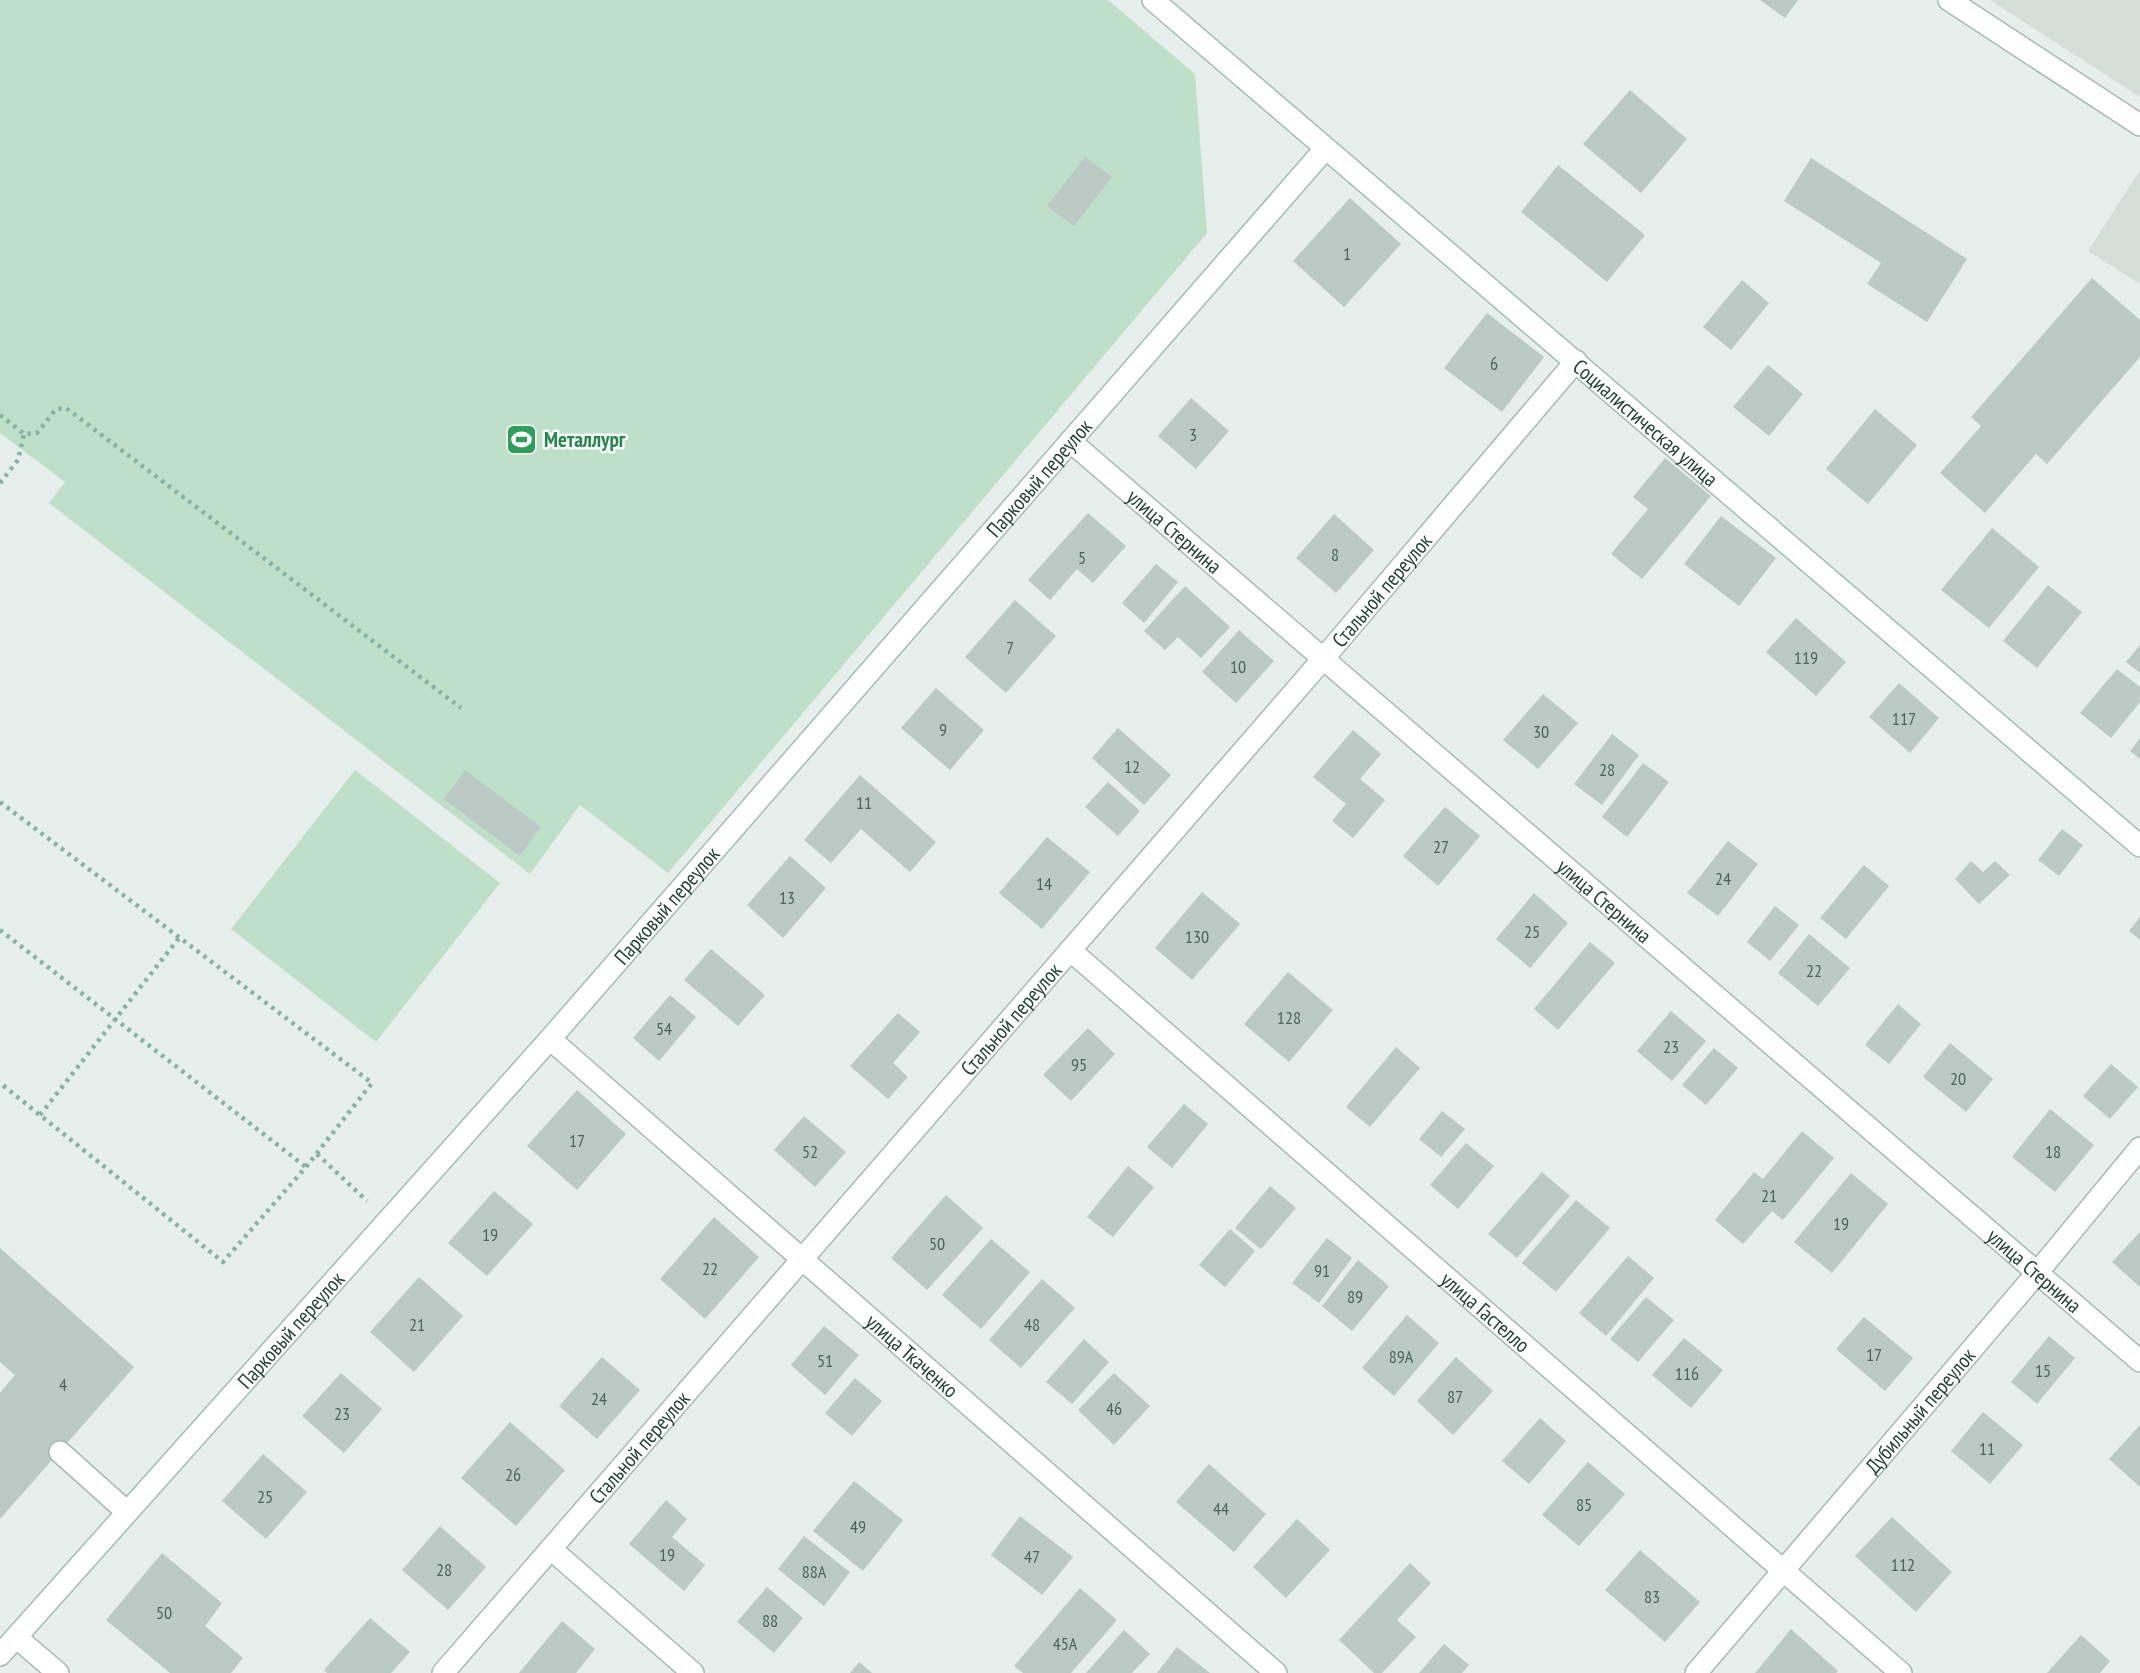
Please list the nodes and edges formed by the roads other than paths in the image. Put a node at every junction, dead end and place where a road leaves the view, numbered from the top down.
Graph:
1 (1153, 0) edge
2 (1949, 0) edge
3 (2140, 125) edge
4 (1325, 149) junction
5 (1576, 361) junction
6 (1070, 441) junction
7 (1323, 659) junction
8 (2140, 846) edge
9 (1070, 950) junction
10 (550, 1039) junction
11 (2140, 1148) edge
12 (802, 1259) junction
13 (2037, 1273) junction
14 (2140, 1361) edge
15 (60, 1452) dead end
16 (127, 1512) junction
17 (551, 1549) junction
18 (1783, 1571) junction
19 (16, 1637) junction
20 (0, 1655) edge
21 (58, 1673) edge
22 (443, 1673) edge
23 (693, 1673) edge
24 (1276, 1673) edge
25 (1696, 1673) edge
26 (1901, 1673) edge

1 - 4 street, Социалистическая улица
2 - 3 street
4 - 5 street, Социалистическая улица
4 - 6 street, Парковый переулок
5 - 7 street, Стальной переулок
5 - 8 street, Социалистическая улица
6 - 7 street, улица Стернина
6 - 10 street, Парковый переулок
7 - 9 street, Стальной переулок
7 - 13 street, улица Стернина
9 - 12 street, Стальной переулок
9 - 18 street, улица Гастелло
10 - 12 street, улица Ткаченко
10 - 16 street, Парковый переулок
11 - 13 street, Дубильный переулок
12 - 17 street, Стальной переулок
12 - 24 street, улица Ткаченко
13 - 14 street, улица Стернина
13 - 18 street, Дубильный переулок
15 - 16 street
16 - 19 street, Парковый переулок
17 - 22 street, Стальной переулок
17 - 23 street
18 - 25 street, Дубильный переулок
18 - 26 street, улица Гастелло
19 - 20 street, Парковый переулок
19 - 21 street

